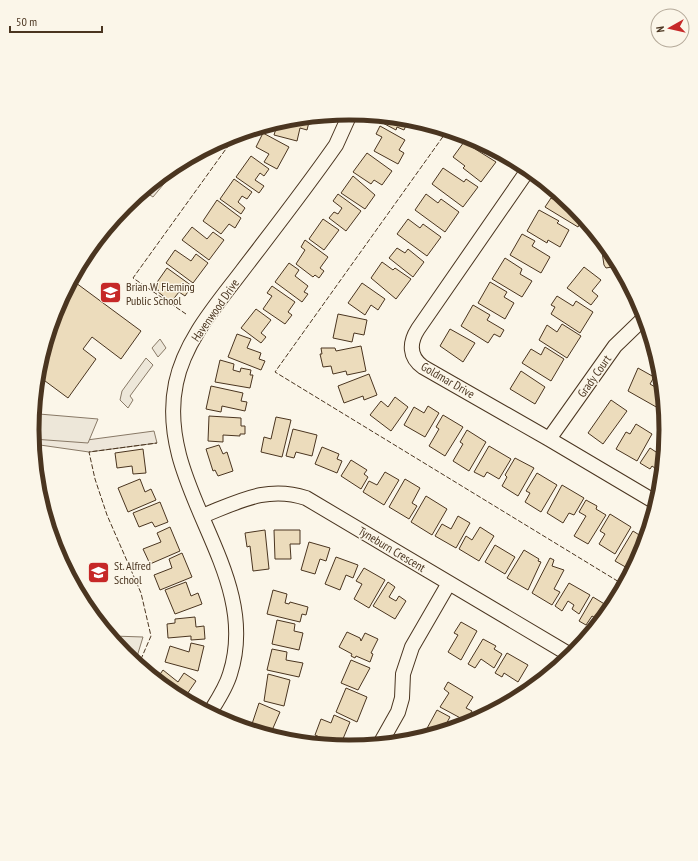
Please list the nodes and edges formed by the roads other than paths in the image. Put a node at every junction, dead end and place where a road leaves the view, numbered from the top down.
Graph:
1 (347, 120) edge
2 (524, 175) edge
3 (639, 322) edge
4 (549, 439) junction
5 (651, 499) edge
6 (202, 516) junction
7 (449, 583) junction
8 (566, 652) edge
9 (212, 709) edge
10 (383, 739) edge

1 - 6 street, Havenwood Drive
2 - 4 street, Goldmar Drive
3 - 4 street, Grady Court
4 - 5 street, Goldmar Drive
6 - 7 street, Tyneburn Crescent
6 - 9 street, Havenwood Drive
7 - 8 street, Tyneburn Crescent
7 - 10 street

